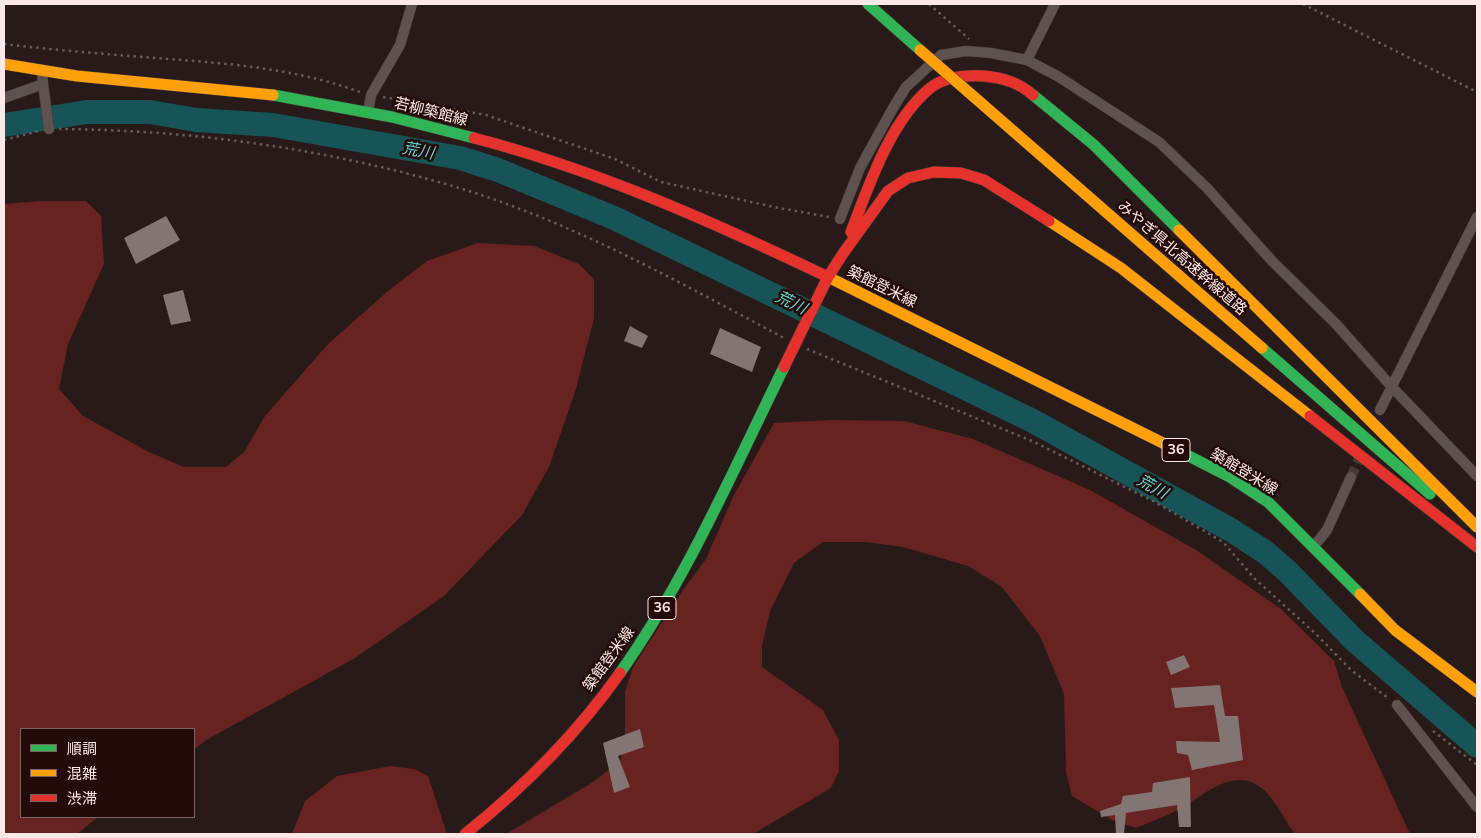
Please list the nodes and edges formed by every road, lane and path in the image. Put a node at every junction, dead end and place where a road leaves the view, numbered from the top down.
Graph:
1 (412, 4) edge
2 (868, 4) edge
3 (929, 4) edge
4 (1055, 4) edge
5 (1303, 4) edge
6 (977, 52) junction
7 (1027, 60) junction
8 (4, 64) edge
9 (42, 72) junction
10 (44, 89) junction
11 (1477, 92) edge
12 (4, 98) edge
13 (368, 112) junction
14 (49, 129) dead end
15 (1477, 217) edge
16 (840, 219) dead end
17 (842, 255) junction
18 (828, 277) junction
19 (1392, 387) junction
20 (1380, 410) dead end
21 (1477, 476) edge
22 (1351, 477) tunnel mouth
23 (1477, 527) edge
24 (1477, 536) edge
25 (1314, 546) junction
26 (1477, 547) edge
27 (1477, 692) edge
28 (1397, 705) dead end
29 (1477, 807) edge
30 (465, 834) edge

1 - 13 street
2 - 24 main road, みやぎ県北高速幹線道路, bridge
3 - 6 path
4 - 7 street
5 - 11 path
6 - 7 street
6 - 16 street
7 - 19 street
8 - 9 main road, 若柳築館線
9 - 10 street
9 - 13 main road, 若柳築館線
10 - 12 street
10 - 14 street
13 - 18 main road, 若柳築館線
15 - 19 street
17 - 18 main road
17 - 23 main road
17 - 26 main road
18 - 25 main road, 築館登米線 / 36
18 - 30 main road, 築館登米線 / 36
19 - 20 street
19 - 21 street
22 - 25 street
25 - 27 main road, 築館登米線 / 36
28 - 29 street

